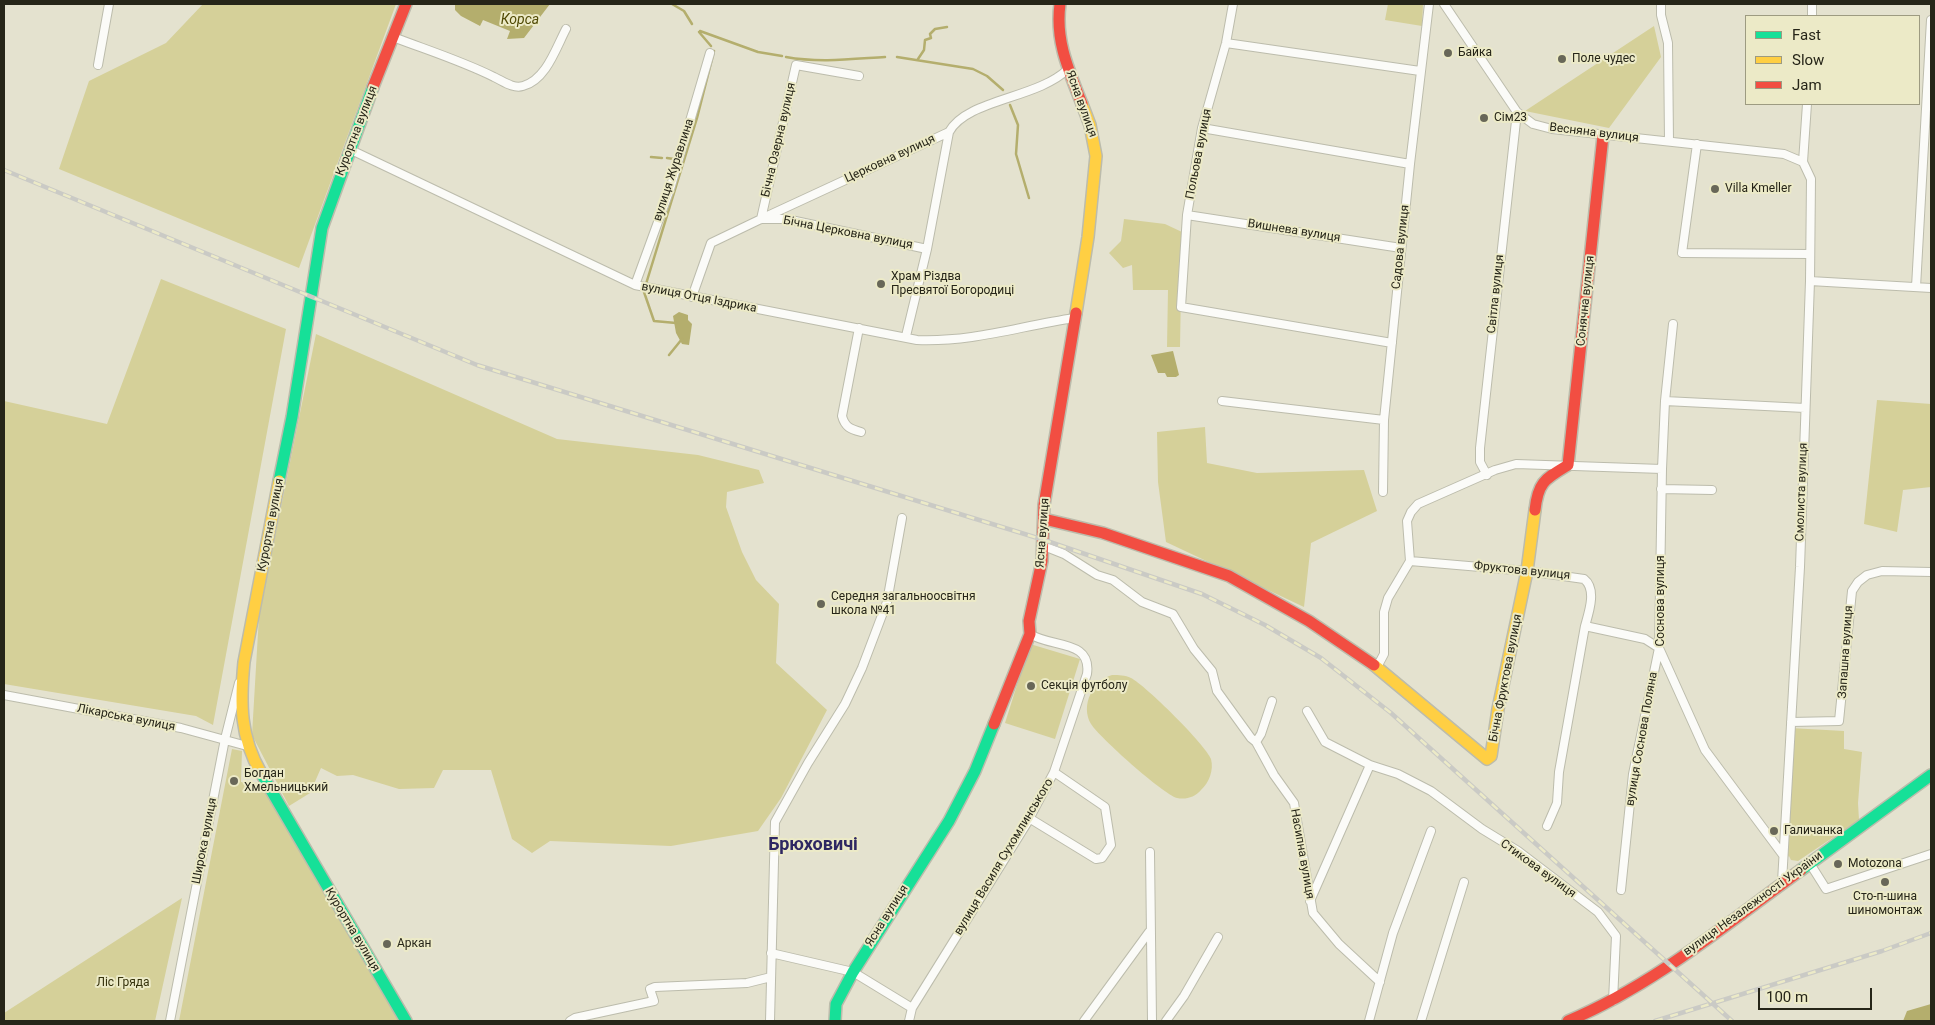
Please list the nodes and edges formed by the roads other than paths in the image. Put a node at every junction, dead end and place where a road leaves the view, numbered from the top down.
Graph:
1 (109, 4) edge
2 (406, 4) edge
3 (1060, 4) edge
4 (1233, 4) edge
5 (1429, 4) edge
6 (1444, 4) edge
7 (1661, 4) edge
8 (1931, 20) edge
9 (1931, 27) edge
10 (566, 29) dead end
11 (393, 37) junction
12 (1226, 43) junction
13 (710, 53) dead end
14 (98, 65) dead end
15 (1068, 69) junction
16 (1420, 71) junction
17 (859, 76) dead end
18 (1807, 105) edge
19 (1517, 112) junction
20 (1202, 128) junction
21 (949, 132) junction
22 (1603, 136) junction
23 (1669, 141) junction
24 (1697, 144) junction
25 (349, 149) junction
26 (1803, 162) junction
27 (1410, 164) junction
28 (1187, 215) junction
29 (761, 219) junction
30 (1401, 248) junction
31 (928, 249) junction
32 (1810, 254) junction
33 (1810, 281) junction
34 (635, 285) junction
35 (1916, 287) junction
36 (1931, 288) edge
37 (692, 297) junction
38 (1074, 318) junction
39 (1673, 324) dead end
40 (859, 328) junction
41 (906, 336) junction
42 (1392, 343) junction
43 (1222, 401) dead end
44 (1665, 401) junction
45 (1805, 408) junction
46 (1384, 420) junction
47 (861, 432) dead end
48 (1568, 466) junction
49 (1662, 469) junction
50 (1487, 475) junction
51 (1661, 490) junction
52 (1712, 490) dead end
53 (1383, 492) dead end
54 (902, 518) dead end
55 (1044, 519) junction
56 (1044, 546) junction
57 (1410, 561) junction
58 (1527, 571) junction
59 (1931, 572) edge
60 (1585, 626) junction
61 (1030, 634) junction
62 (1659, 648) junction
63 (244, 662) junction
64 (1376, 667) junction
65 (4, 695) edge
66 (1272, 701) dead end
67 (1307, 711) dead end
68 (1791, 722) junction
69 (225, 739) junction
70 (1256, 742) junction
71 (247, 746) junction
72 (1370, 765) junction
73 (1054, 772) junction
74 (1931, 776) edge
75 (1029, 818) junction
76 (1546, 826) dead end
77 (1431, 831) dead end
78 (1150, 852) dead end
79 (1931, 854) edge
80 (1783, 856) junction
81 (1809, 862) junction
82 (1464, 882) dead end
83 (1782, 882) junction
84 (1621, 890) dead end
85 (1310, 901) junction
86 (1149, 932) junction
87 (1218, 937) dead end
88 (771, 954) junction
89 (853, 972) junction
90 (771, 976) junction
91 (1380, 982) junction
92 (1613, 1001) junction
93 (912, 1008) junction
94 (170, 1021) edge
95 (406, 1021) edge
96 (570, 1021) edge
97 (770, 1021) edge
98 (835, 1021) edge
99 (909, 1021) edge
100 (1084, 1021) edge
101 (1152, 1021) edge
102 (1166, 1021) edge
103 (1369, 1021) edge
104 (1421, 1021) edge
105 (1568, 1021) edge

1 - 14 street
2 - 11 street, Курортна вулиця
3 - 15 street, Ясна вулиця
4 - 12 street, Польова вулиця
5 - 16 street, Садова вулиця
6 - 19 street, Весняна вулиця
7 - 23 street
8 - 9 street
9 - 35 street
10 - 11 street
11 - 25 street, Курортна вулиця
12 - 16 street
12 - 20 street, Польова вулиця
13 - 34 street, вулиця Журавлина
15 - 21 street, Церковна вулиця
15 - 38 street, Ясна вулиця
16 - 27 street, Садова вулиця
17 - 29 street, Бічна Озерна вулиця
18 - 26 street, Смолиста вулиця
19 - 22 street, Весняна вулиця
19 - 50 street, Світла вулиця
20 - 27 street
20 - 28 street, Польова вулиця
21 - 29 street, Церковна вулиця
21 - 31 street
22 - 23 street, Весняна вулиця
22 - 48 street, Сонячна вулиця
23 - 24 street, Весняна вулиця
24 - 26 street, Весняна вулиця
24 - 32 street
25 - 34 street, вулиця Отця Іздрика
25 - 63 street, Курортна вулиця
26 - 32 street, Смолиста вулиця
27 - 30 street, Садова вулиця
28 - 30 street, Вишнева вулиця
28 - 42 street, Польова вулиця
29 - 31 street, Бічна Церковна вулиця
29 - 37 street, Бічна Церковна вулиця
30 - 42 street, Садова вулиця
31 - 41 street
32 - 33 street, Смолиста вулиця
33 - 35 street
33 - 45 street, Смолиста вулиця
34 - 37 street, вулиця Отця Іздрика
35 - 36 street
37 - 40 street, вулиця Отця Іздрика
38 - 41 street, вулиця Отця Іздрика
38 - 55 street, Ясна вулиця
39 - 44 street, Соснова вулиця
40 - 41 street, вулиця Отця Іздрика
40 - 47 street
42 - 46 street, Садова вулиця
43 - 46 street
44 - 45 street
44 - 49 street, Соснова вулиця
45 - 68 street, Смолиста вулиця
46 - 53 street, Садова вулиця
48 - 49 street
48 - 50 street
48 - 58 street, Бічна Фруктова вулиця
49 - 51 street, Соснова вулиця
50 - 57 street
51 - 52 street
51 - 62 street, Соснова вулиця
54 - 88 street
55 - 56 street, Ясна вулиця
55 - 64 street
56 - 61 street, Ясна вулиця
56 - 70 street, Насипна вулиця
57 - 58 street, Фруктова вулиця
57 - 64 street
58 - 60 street, Фруктова вулиця
58 - 64 street, Бічна Фруктова вулиця
59 - 68 street, Запашна вулиця
60 - 62 street
60 - 76 street, Фруктова вулиця
61 - 73 street, вулиця Василя Сухомлинського
61 - 89 street, Ясна вулиця
62 - 80 street, Соснова вулиця
62 - 84 street, вулиця Соснова Поляна
63 - 69 street, Широка вулиця
63 - 71 street, Курортна вулиця
65 - 69 street, Лікарська вулиця
66 - 70 street
67 - 72 street, Стикова вулиця
68 - 80 street, Смолиста вулиця
69 - 71 street, Лікарська вулиця
69 - 94 street, Широка вулиця
70 - 85 street, Насипна вулиця
71 - 95 street, Курортна вулиця
72 - 85 street
72 - 92 street, Стикова вулиця
73 - 75 street, вулиця Василя Сухомлинського
73 - 75 street
74 - 81 street, вулиця Незалежності України
75 - 93 street, вулиця Василя Сухомлинського
77 - 91 street
78 - 86 street
79 - 81 street
80 - 83 street, Смолиста вулиця
81 - 83 street, вулиця Незалежності України
82 - 104 street
83 - 92 street, вулиця Незалежності України
85 - 91 street, Насипна вулиця
86 - 100 street
86 - 101 street
87 - 102 street
88 - 89 street
88 - 90 street
89 - 93 street
89 - 98 street, Ясна вулиця
90 - 96 street
90 - 97 street
91 - 103 street
92 - 105 street, вулиця Незалежності України
93 - 99 street, вулиця Василя Сухомлинського

